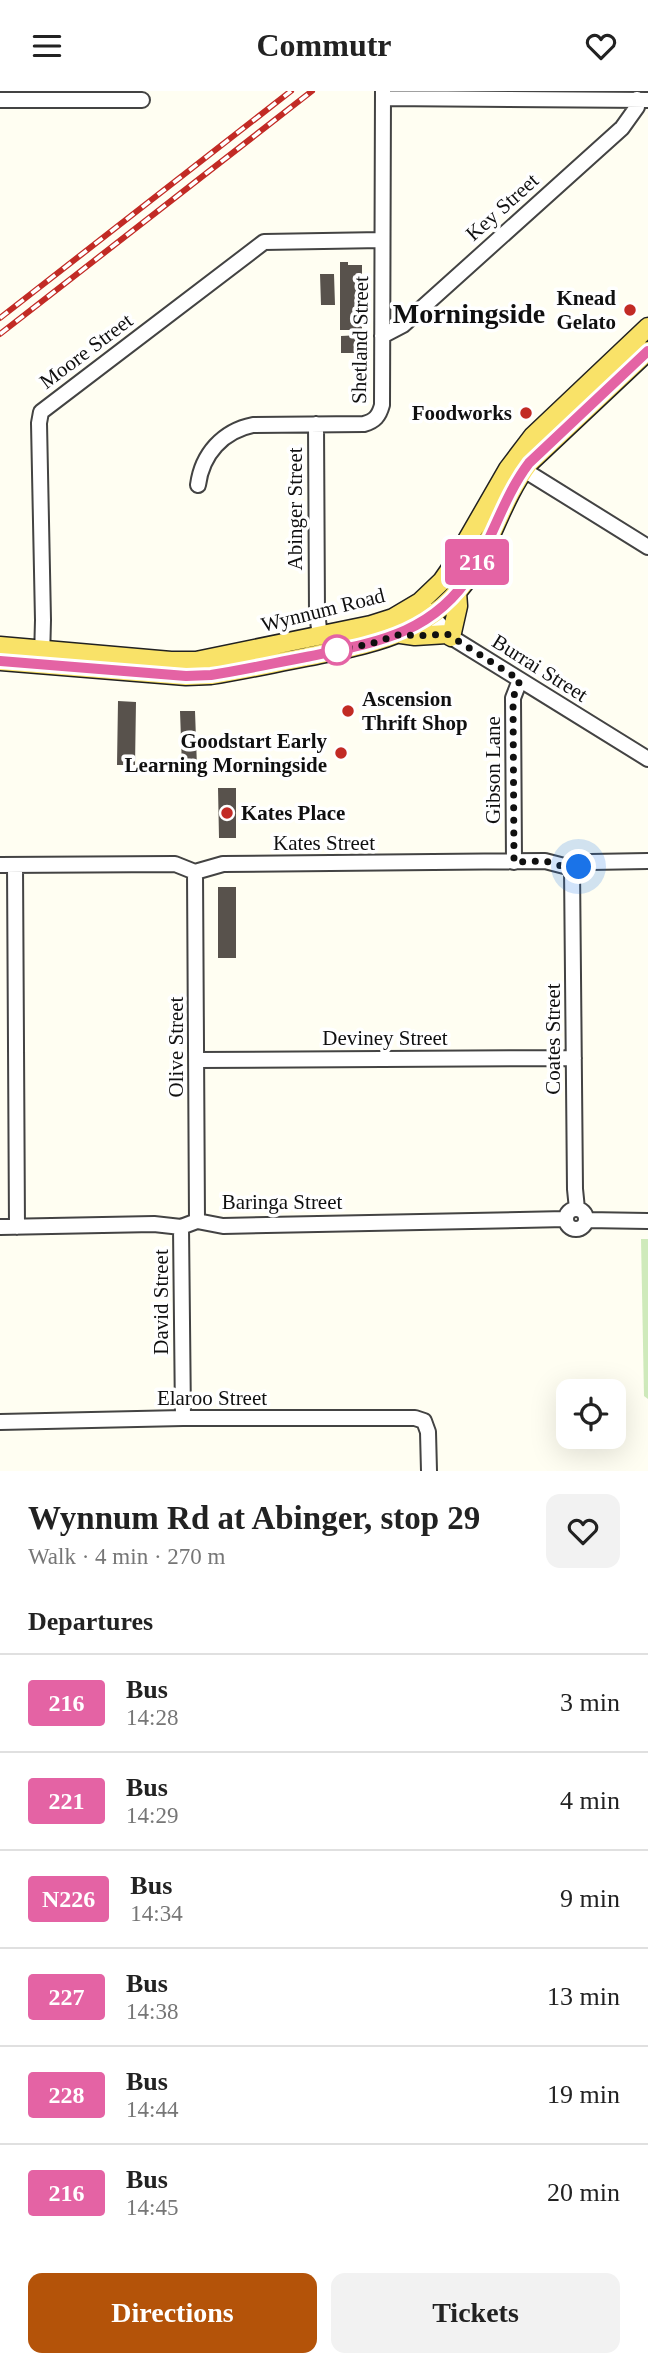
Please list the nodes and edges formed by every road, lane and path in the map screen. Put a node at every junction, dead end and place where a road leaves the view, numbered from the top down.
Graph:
1 (102, 95) edge
2 (383, 95) edge
3 (643, 99) edge
4 (0, 100) edge
5 (142, 100) dead end
6 (382, 240) junction
7 (648, 327) edge
8 (383, 336) junction
9 (648, 351) edge
10 (605, 391) junction
11 (316, 425) junction
12 (543, 426) junction
13 (524, 470) junction
14 (198, 485) dead end
15 (648, 547) edge
16 (457, 592) junction
17 (425, 609) junction
18 (401, 634) junction
19 (320, 636) junction
20 (449, 636) junction
21 (0, 646) edge
22 (42, 657) junction
23 (0, 661) edge
24 (520, 680) junction
25 (648, 759) edge
26 (648, 860) edge
27 (514, 862) junction
28 (0, 865) edge
29 (15, 865) junction
30 (572, 869) junction
31 (195, 872) junction
32 (574, 1058) junction
33 (197, 1061) junction
34 (576, 1216) junction
35 (198, 1221) junction
36 (648, 1221) edge
37 (0, 1227) edge
38 (17, 1227) junction
39 (181, 1227) junction
40 (183, 1418) junction
41 (0, 1422) edge
42 (429, 1471) edge

1 - 4 street
1 - 5 street
2 - 3 street
2 - 6 street, Shetland Street
3 - 8 street, Key Street
6 - 8 street, Shetland Street
6 - 22 street, Moore Street
7 - 12 main road, Wynnum Road
8 - 11 street, Shetland Street
9 - 10 main road, Wynnum Road
10 - 12 main road
10 - 13 main road, Wynnum Road
11 - 14 street, Shetland Street
11 - 19 street, Abinger Street
12 - 17 main road, Wynnum Road
13 - 15 street
13 - 16 main road, Wynnum Road
16 - 17 main road, Wynnum Road
16 - 20 main road
17 - 18 main road, Wynnum Road
17 - 19 main road, Wynnum Road
17 - 20 street, Burrai Street
18 - 20 main road
18 - 22 main road, Wynnum Road
19 - 22 main road, Wynnum Road
20 - 24 street, Burrai Street
21 - 22 main road, Wynnum Road
22 - 23 main road, Wynnum Road
24 - 25 street, Burrai Street
24 - 27 street, Gibson Lane
26 - 30 street, Kates Street
27 - 30 street, Kates Street
27 - 31 street, Kates Street
28 - 29 street, Kates Street
29 - 31 street, Kates Street
29 - 38 street
30 - 32 street, Coates Street
31 - 33 street, Olive Street
32 - 33 street, Deviney Street
32 - 34 street, Coates Street
33 - 35 street, Olive Street
34 - 35 street, Baringa Street
34 - 36 street, Baringa Street
35 - 39 street, Baringa Street
37 - 38 street, Baringa Street
38 - 39 street, Baringa Street
39 - 40 street, David Street
40 - 41 street, Elaroo Street
40 - 42 street, Elaroo Street

